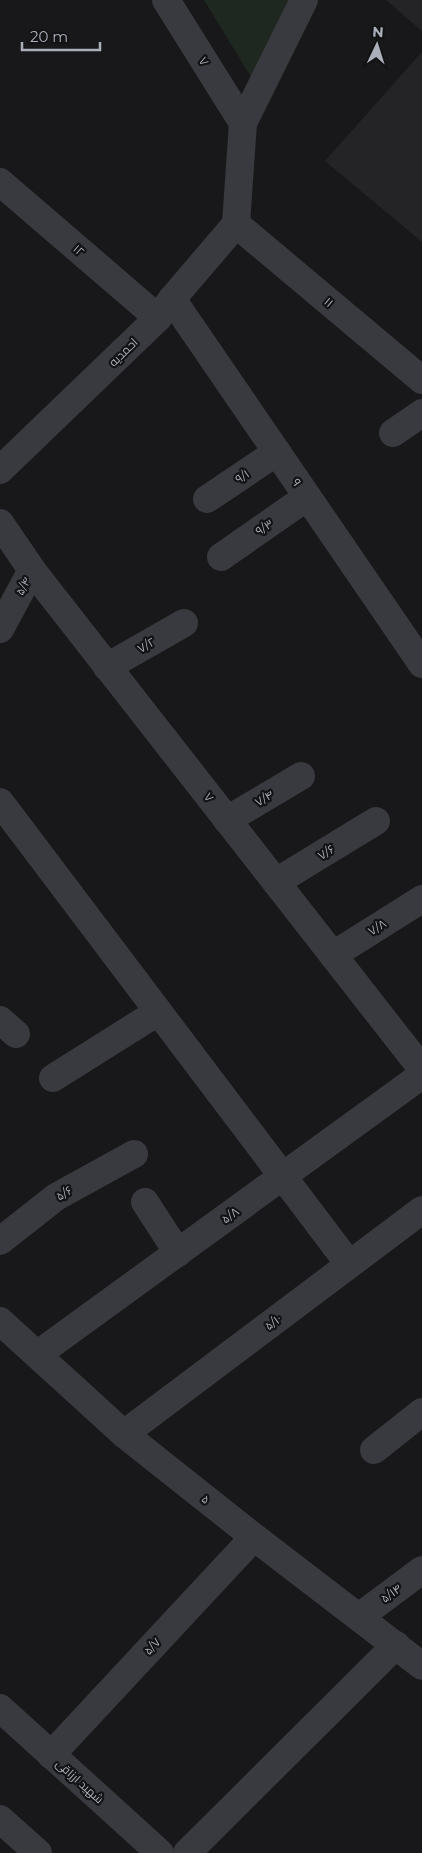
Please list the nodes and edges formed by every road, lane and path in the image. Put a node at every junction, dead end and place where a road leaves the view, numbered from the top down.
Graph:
1 (166, 0) edge
2 (304, 0) edge
3 (243, 123) junction
4 (0, 182) edge
5 (236, 224) junction
6 (165, 309) junction
7 (422, 380) edge
8 (422, 413) edge
9 (392, 433) dead end
10 (277, 452) junction
11 (0, 470) edge
12 (307, 497) junction
13 (207, 499) dead end
14 (0, 523) edge
15 (221, 556) dead end
16 (32, 570) junction
17 (184, 623) dead end
18 (0, 629) edge
19 (422, 664) edge
20 (108, 667) junction
21 (301, 776) dead end
22 (0, 802) edge
23 (227, 820) junction
24 (376, 821) dead end
25 (276, 882) junction
26 (422, 899) edge
27 (333, 955) junction
28 (158, 1012) junction
29 (422, 1070) edge
30 (422, 1076) edge
31 (53, 1078) dead end
32 (134, 1154) dead end
33 (282, 1178) junction
34 (145, 1202) dead end
35 (422, 1210) edge
36 (0, 1241) edge
37 (178, 1253) junction
38 (349, 1264) junction
39 (0, 1321) edge
40 (38, 1354) junction
41 (422, 1412) edge
42 (124, 1434) junction
43 (374, 1450) dead end
44 (254, 1537) junction
45 (422, 1570) edge
46 (360, 1617) junction
47 (396, 1645) junction
48 (422, 1666) edge
49 (0, 1708) edge
50 (51, 1755) junction
51 (0, 1819) edge
52 (38, 1853) edge
53 (160, 1853) edge
54 (187, 1853) edge

1 - 3 street, ۷
2 - 3 street
3 - 5 street
4 - 6 street, ۱۲
5 - 6 street, احمدیه
5 - 7 street, ۱۱
6 - 10 street, ۹
6 - 11 street, احمدیه
8 - 9 street
10 - 12 street, ۹
10 - 13 street, ۹/۱
12 - 15 street, ۹/۳
12 - 19 street, ۹
14 - 16 street, ۷
16 - 18 street, ۵/۴
16 - 20 street, ۷
17 - 20 street, ۷/۲
20 - 23 street, ۷
21 - 23 street, ۷/۴
22 - 28 street
23 - 25 street, ۷
24 - 25 street, ۷/۶
25 - 27 street, ۷
26 - 27 street, ۷/۸
27 - 29 street, ۷
28 - 31 street
28 - 33 street
30 - 33 street, ۵/۸
32 - 36 street, ۵/۶
33 - 37 street, ۵/۸
33 - 38 street
34 - 37 street
35 - 38 street, ۵/۱۰
37 - 40 street, ۵/۸
38 - 42 street, ۵/۱۰
39 - 40 street, ۵
40 - 42 street, ۵
41 - 43 street
42 - 44 street, ۵
44 - 46 street, ۵
44 - 50 street, ۵/۷
45 - 46 street, ۵/۱۴
46 - 47 street, ۵
47 - 48 street, ۵
47 - 54 street
49 - 50 street, شهید ارزاقی
50 - 53 street, شهید ارزاقی
51 - 52 street

